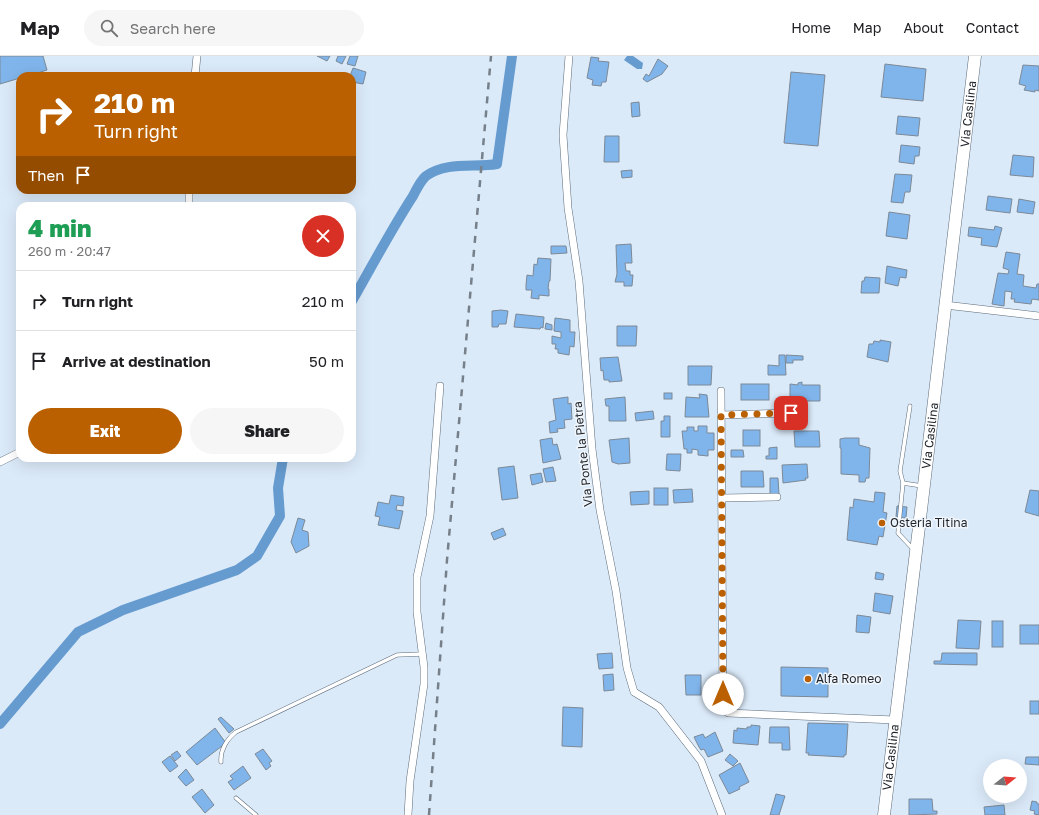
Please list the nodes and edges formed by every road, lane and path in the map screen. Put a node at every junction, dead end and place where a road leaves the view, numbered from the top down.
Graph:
1 (196, 56) edge
2 (569, 56) edge
3 (974, 56) edge
4 (196, 72) edge
5 (945, 305) junction
6 (1039, 316) edge
7 (440, 386) dead end
8 (721, 390) dead end
9 (910, 406) dead end
10 (791, 413) dead end
11 (721, 415) junction
12 (16, 454) edge
13 (0, 462) edge
14 (903, 483) junction
15 (923, 486) junction
16 (776, 497) dead end
17 (722, 498) junction
18 (915, 551) junction
19 (422, 654) junction
20 (895, 720) junction
21 (222, 762) dead end
22 (236, 798) dead end
23 (256, 815) edge
24 (408, 815) edge
25 (722, 815) edge
26 (884, 815) edge

1 - 4 street
2 - 25 street, Via Ponte la Pietra
3 - 5 main road, Via Casilina
5 - 6 street
5 - 15 main road, Via Casilina
7 - 19 street
8 - 11 street
9 - 14 lane
10 - 11 street
11 - 17 street
12 - 13 street
14 - 15 lane
14 - 18 lane
15 - 18 main road, Via Casilina
16 - 17 street
17 - 20 street
18 - 20 main road, Via Casilina
19 - 21 lane
19 - 24 street
20 - 26 main road, Via Casilina
22 - 23 lane

